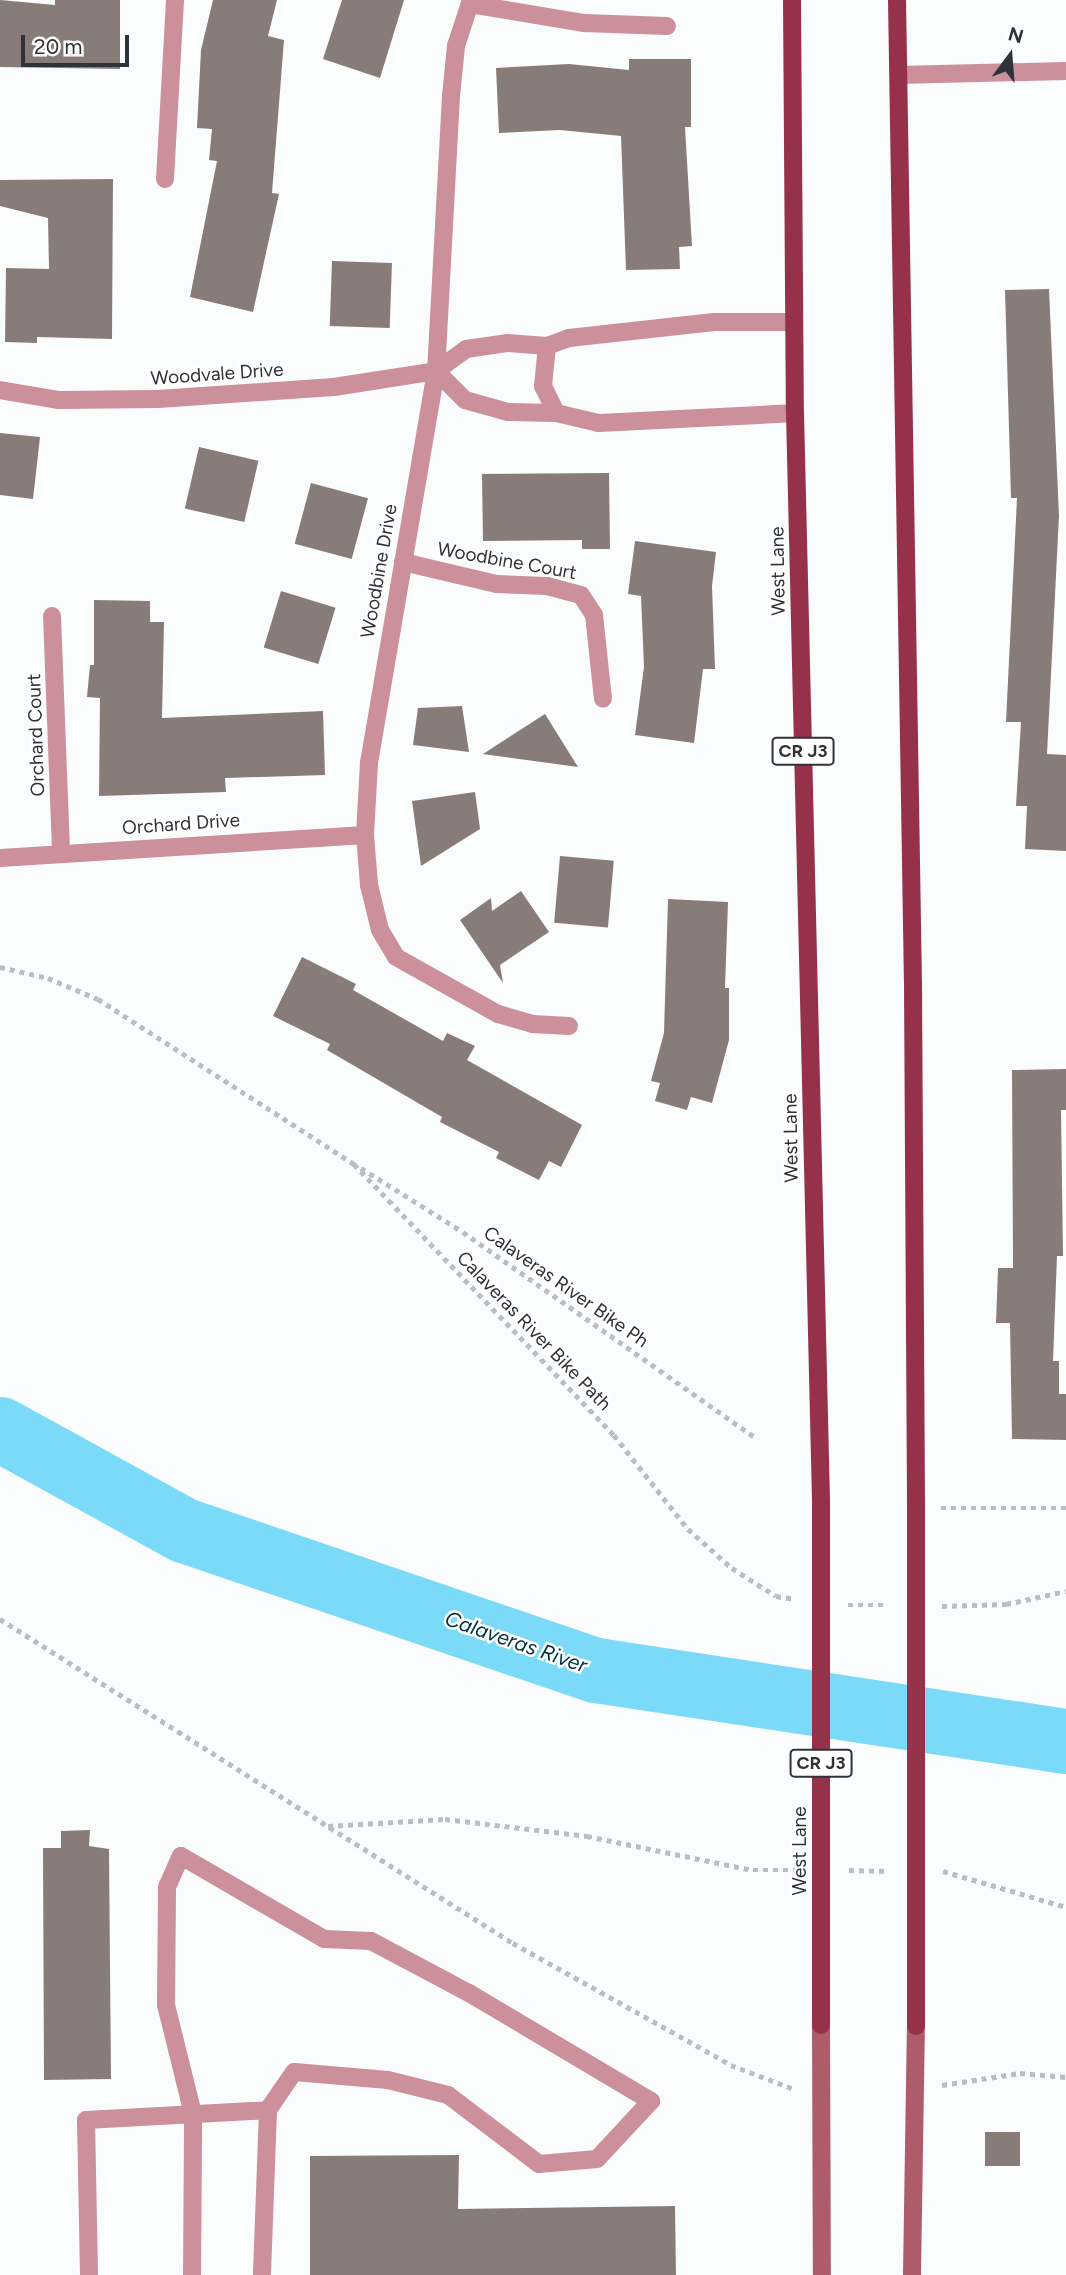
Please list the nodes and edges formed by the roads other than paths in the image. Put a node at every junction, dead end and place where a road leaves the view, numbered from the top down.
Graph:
1 (175, 0) edge
2 (792, 0) edge
3 (897, 0) edge
4 (470, 2) edge
5 (667, 26) dead end
6 (1066, 71) edge
7 (899, 75) junction
8 (165, 179) dead end
9 (794, 322) junction
10 (547, 346) junction
11 (436, 372) junction
12 (0, 390) edge
13 (795, 413) junction
14 (556, 414) junction
15 (403, 562) junction
16 (52, 616) dead end
17 (603, 699) dead end
18 (365, 835) junction
19 (61, 853) junction
20 (0, 858) edge
21 (569, 1026) dead end
22 (268, 2110) junction
23 (193, 2114) junction
24 (89, 2275) edge
25 (192, 2275) edge
26 (262, 2275) edge
27 (822, 2275) edge
28 (912, 2275) edge

1 - 8 street
2 - 9 main road, West Lane / CR J3
3 - 7 main road
4 - 5 street
4 - 11 street, Woodbine Drive
6 - 7 street
7 - 28 main road, bridge
9 - 10 street, Woodvale Drive
9 - 13 main road, West Lane / CR J3
10 - 11 street, Woodvale Drive
10 - 14 street
11 - 12 street, Woodvale Drive
11 - 14 street
11 - 15 street, Woodbine Drive
13 - 14 street
13 - 27 main road, West Lane / CR J3, bridge
15 - 17 street, Woodbine Court
15 - 18 street, Woodbine Drive
16 - 19 street, Orchard Court
18 - 19 street, Orchard Drive
18 - 21 street, Woodbine Drive
19 - 20 street, Orchard Drive
22 - 23 street
22 - 23 street
22 - 26 street
23 - 24 street
23 - 25 street

